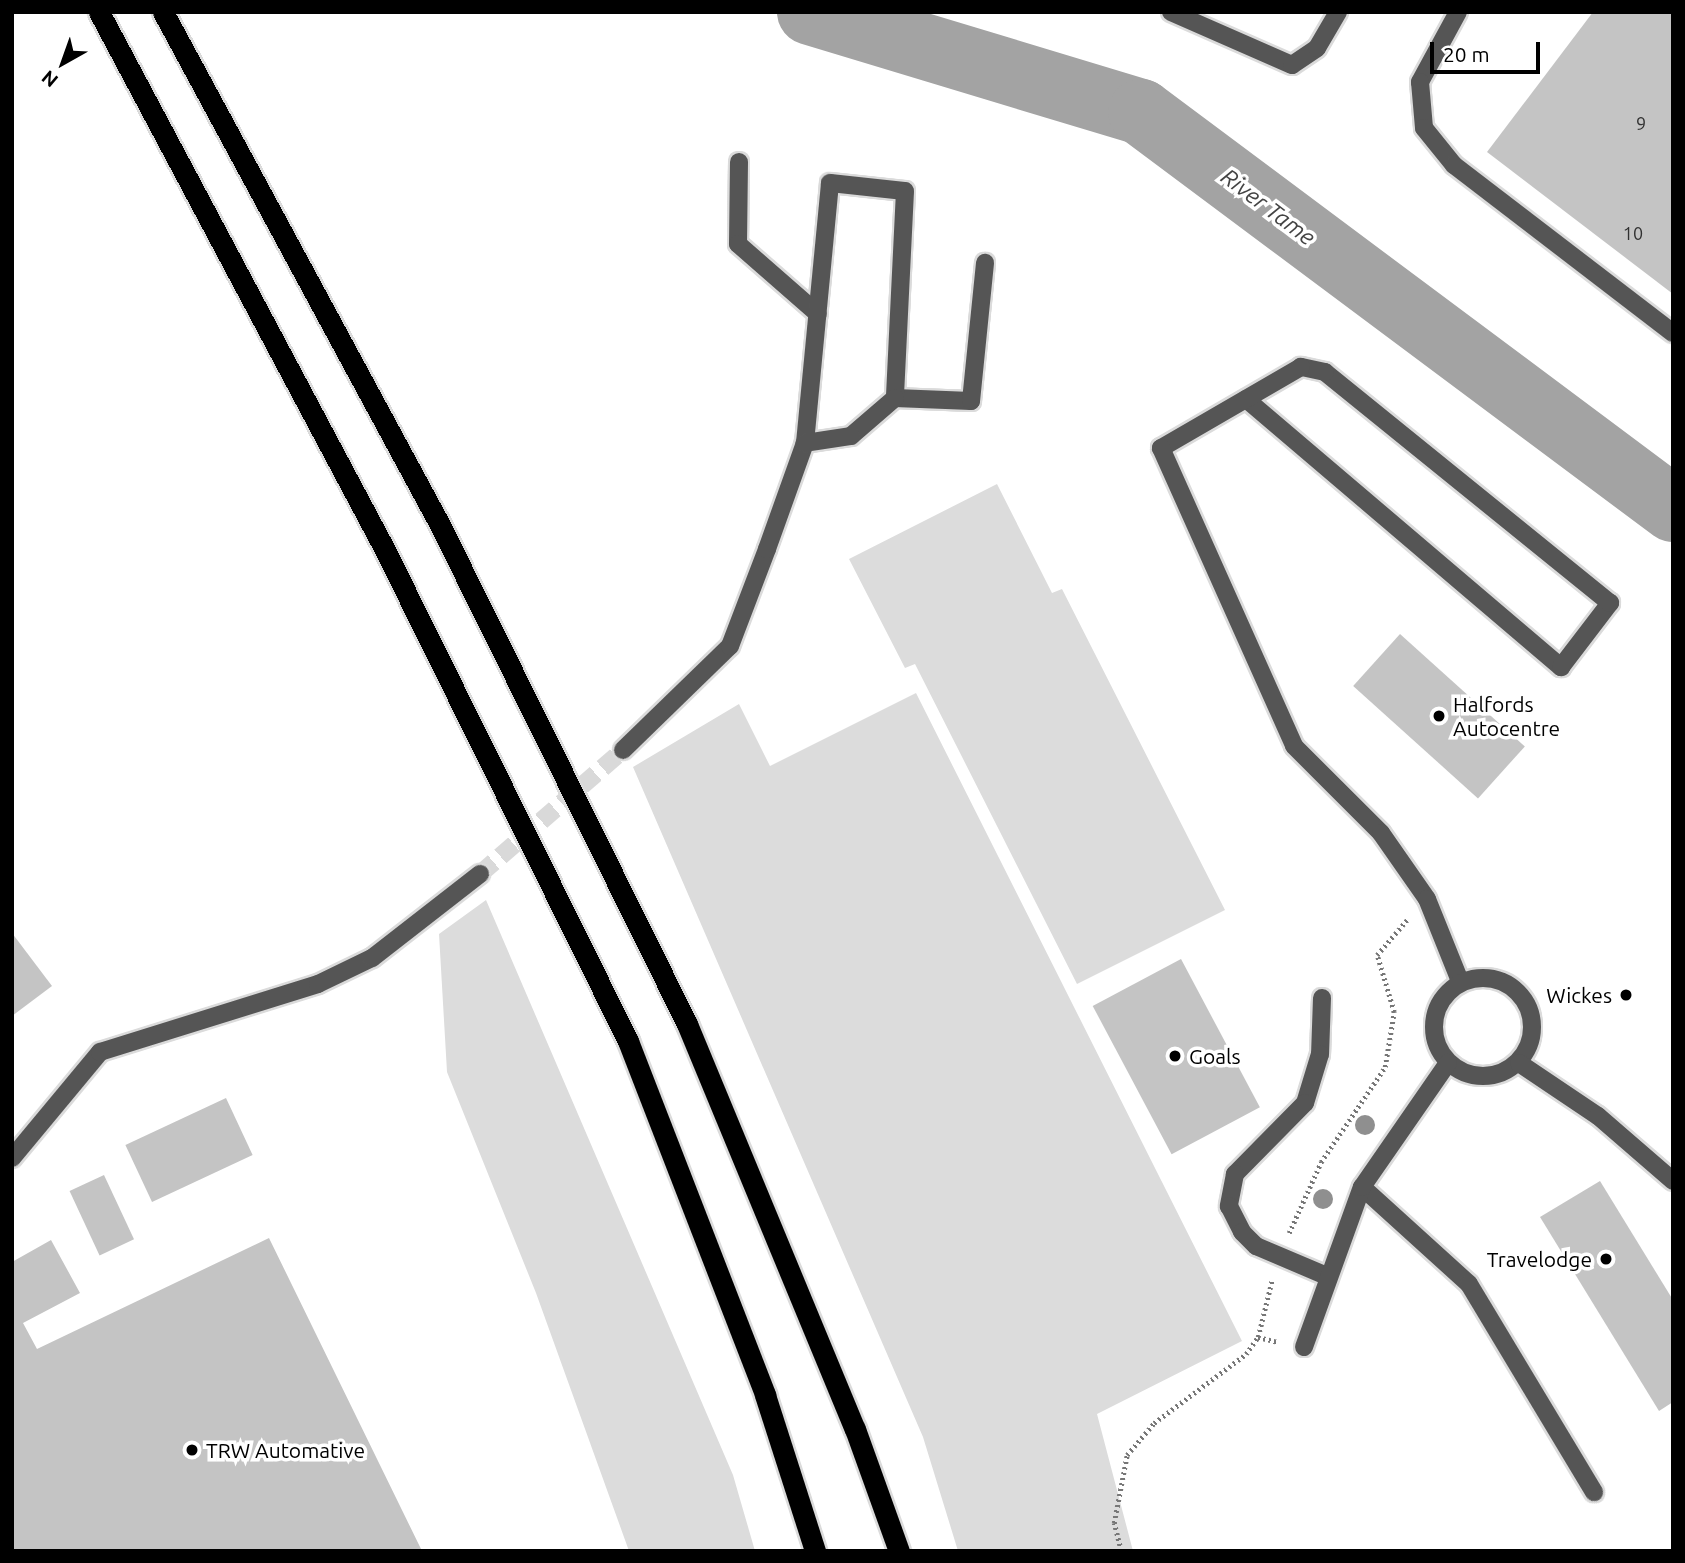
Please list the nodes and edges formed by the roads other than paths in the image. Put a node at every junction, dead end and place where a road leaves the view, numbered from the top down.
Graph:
1 (99, 12) edge
2 (163, 12) edge
3 (1171, 12) edge
4 (1338, 12) edge
5 (1458, 12) edge
6 (1212, 19) edge
7 (739, 162) dead end
8 (985, 263) dead end
9 (818, 314) junction
10 (1673, 333) edge
11 (895, 398) junction
12 (1246, 400) junction
13 (805, 443) junction
14 (623, 750) tunnel mouth
15 (480, 874) tunnel mouth
16 (1460, 981) junction
17 (1322, 998) dead end
18 (1448, 1062) junction
19 (1519, 1063) junction
20 (12, 1158) edge
21 (1673, 1181) edge
22 (1362, 1187) junction
23 (1329, 1277) junction
24 (1304, 1347) road end
25 (1594, 1492) dead end
26 (815, 1551) edge
27 (899, 1551) edge

1 - 26 highway
2 - 27 highway
3 - 6 street
4 - 6 street
5 - 10 street
7 - 9 street
8 - 11 street
9 - 11 street
9 - 13 street
11 - 13 street
12 - 12 street
12 - 16 street
13 - 14 street
15 - 20 street
16 - 18 street
16 - 19 street
17 - 23 street
18 - 19 street
18 - 22 street
19 - 21 street
22 - 23 street
22 - 25 street
23 - 24 street

